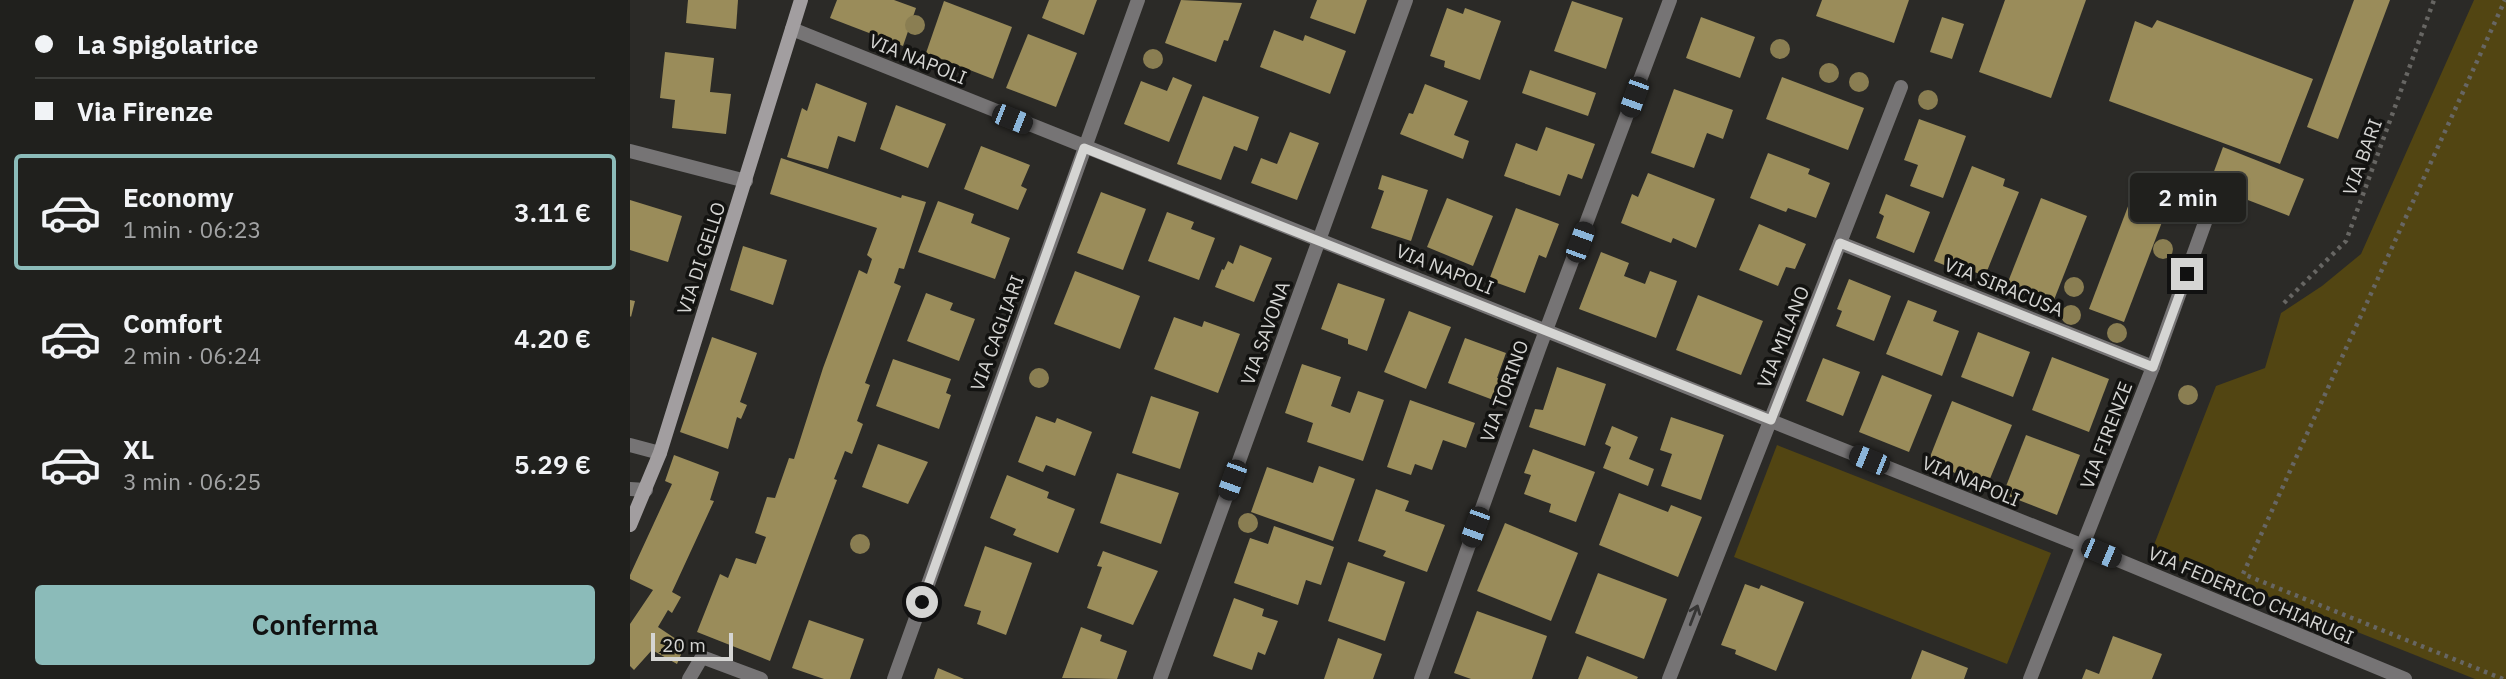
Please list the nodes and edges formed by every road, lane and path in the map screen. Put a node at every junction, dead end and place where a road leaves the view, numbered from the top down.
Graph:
1 (801, 0) edge
2 (1138, 0) edge
3 (1406, 0) edge
4 (1670, 0) edge
5 (2434, 0) edge
6 (2505, 0) edge
7 (792, 29) junction
8 (1901, 87) dead end
9 (1084, 148) junction
10 (630, 150) edge
11 (746, 181) junction
12 (2213, 203) dead end
13 (1320, 240) junction
14 (1840, 243) junction
15 (2284, 303) dead end
16 (1546, 331) junction
17 (2153, 367) junction
18 (1771, 420) junction
19 (630, 445) edge
20 (660, 453) junction
21 (630, 489) edge
22 (646, 490) junction
23 (630, 525) edge
24 (2083, 546) junction
25 (689, 679) edge
26 (761, 679) edge
27 (894, 679) edge
28 (1160, 679) edge
29 (1421, 679) edge
30 (1669, 679) edge
31 (2030, 679) edge
32 (2405, 679) edge
33 (2503, 679) edge

1 - 7 street, VIA DI GELLO
2 - 9 street, VIA CAGLIARI
3 - 13 street, VIA SAVONA
4 - 16 street, VIA TORINO
5 - 15 path, VIA BARI
6 - 33 path
7 - 9 street, VIA NAPOLI
7 - 11 street, VIA DI GELLO
8 - 14 street, VIA MILANO
9 - 13 street, VIA NAPOLI
9 - 27 street, VIA CAGLIARI
10 - 11 street
11 - 20 street, VIA DI GELLO
12 - 17 street, VIA FIRENZE
13 - 16 street, VIA NAPOLI
13 - 28 street, VIA SAVONA
14 - 17 street, VIA SIRACUSA
14 - 18 street, VIA MILANO
16 - 18 street, VIA NAPOLI
16 - 29 street, VIA TORINO
17 - 24 street, VIA FIRENZE
18 - 24 street, VIA NAPOLI
30 -> 18 street, VIA MILANO
19 - 20 street
20 - 22 street, VIA DI GELLO
21 - 22 street
22 - 23 street, VIA DI GELLO
24 - 31 street, VIA FIRENZE
24 - 32 street, VIA FEDERICO CHIARUGI
25 - 26 street

